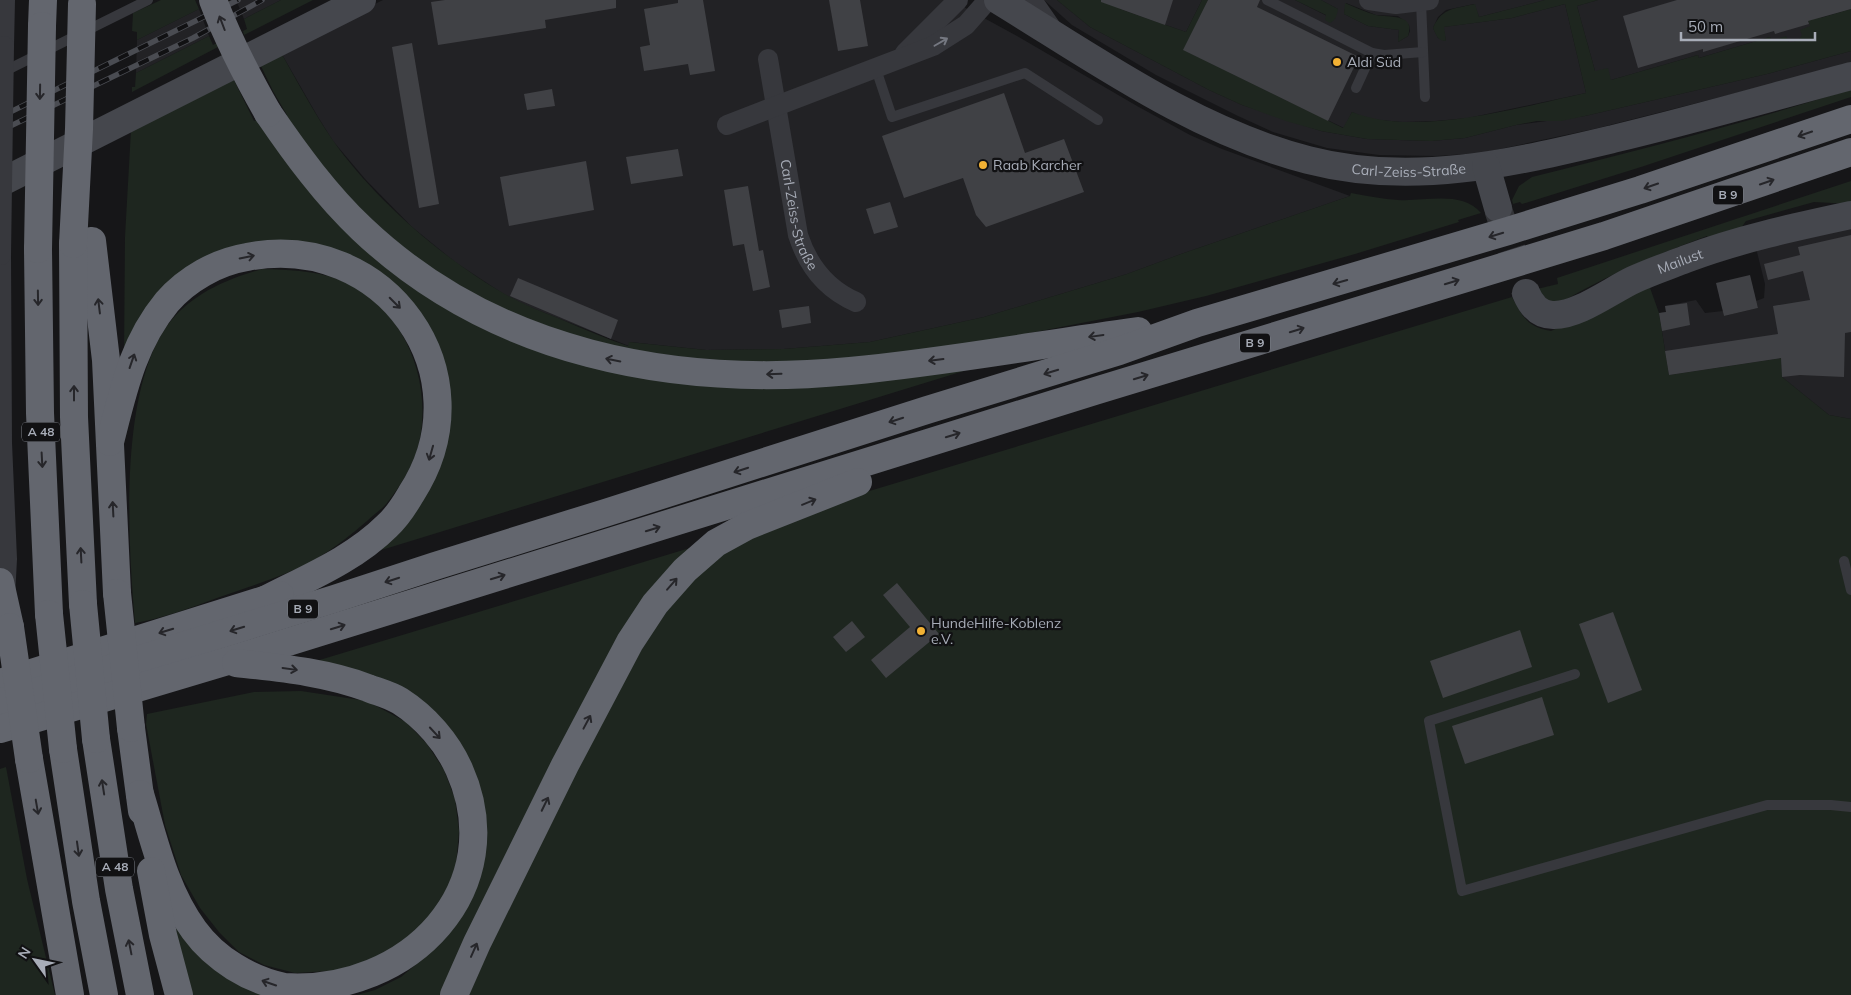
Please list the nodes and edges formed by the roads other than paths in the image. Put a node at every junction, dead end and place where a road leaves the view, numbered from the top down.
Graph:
1 (5, 0) edge
2 (148, 0) edge
3 (213, 0) edge
4 (362, 0) edge
5 (934, 0) edge
6 (958, 0) edge
7 (988, 0) edge
8 (998, 0) edge
9 (1032, 0) edge
10 (1267, 0) edge
11 (1369, 0) edge
12 (1425, 1) edge
13 (82, 2) edge
14 (42, 13) edge
15 (932, 27) junction
16 (1056, 35) junction
17 (1423, 52) junction
18 (1372, 53) junction
19 (768, 59) dead end
20 (896, 61) junction
21 (876, 69) junction
22 (0, 74) edge
23 (1851, 76) edge
24 (1356, 88) dead end
25 (1425, 97) dead end
26 (777, 106) junction
27 (1851, 119) edge
28 (1098, 120) dead end
29 (727, 125) dead end
30 (1851, 152) edge
31 (1486, 166) junction
32 (0, 183) edge
33 (1498, 208) tunnel mouth
34 (1851, 215) edge
35 (82, 243) junction
36 (1, 255) edge
37 (1526, 293) tunnel mouth
38 (856, 302) dead end
39 (1197, 323) junction
40 (110, 442) junction
41 (906, 450) junction
42 (606, 514) junction
43 (1844, 561) dead end
44 (1851, 590) edge
45 (263, 601) junction
46 (5, 603) edge
47 (224, 662) junction
48 (1575, 674) dead end
49 (0, 682) edge
50 (0, 703) edge
51 (0, 729) edge
52 (140, 794) junction
53 (1851, 807) edge
54 (70, 995) edge
55 (104, 995) edge
56 (140, 995) edge
57 (179, 995) edge
58 (454, 995) edge

1 - 36 street, bridge
2 - 22 lane
39 -> 3 highway, bridge
4 - 32 main road
5 - 15 street
6 - 15 street
20 -> 7 street
8 - 16 main road, Carl-Zeiss-Straße
9 - 16 street
10 - 18 lane
11 - 12 street
12 - 17 lane
13 - 35 highway, A 48, bridge
14 -> 55 highway, A 48, bridge
15 - 20 street
16 - 31 main road, Carl-Zeiss-Straße
17 - 18 lane
17 - 25 lane
18 - 24 lane
19 - 26 street, Carl-Zeiss-Straße
20 - 21 street
21 - 26 street
21 - 28 lane
23 - 31 main road, Carl-Zeiss-Straße
26 - 29 street
26 - 38 street, Carl-Zeiss-Straße
27 -> 39 highway, B 9
41 -> 30 highway, B 9
31 - 33 main road
34 - 37 main road, Mailust
40 -> 35 highway
56 -> 35 highway, A 48, bridge
36 - 46 street
39 -> 42 highway, B 9
40 -> 45 highway
52 -> 40 highway, bridge
47 -> 41 highway, B 9
58 -> 41 highway
42 - 45 highway
42 -> 50 highway, B 9
43 - 44 lane
45 -> 49 highway
46 -> 54 highway, bridge
47 - 51 highway, B 9
47 -> 52 highway
48 - 53 lane
52 - 57 highway

